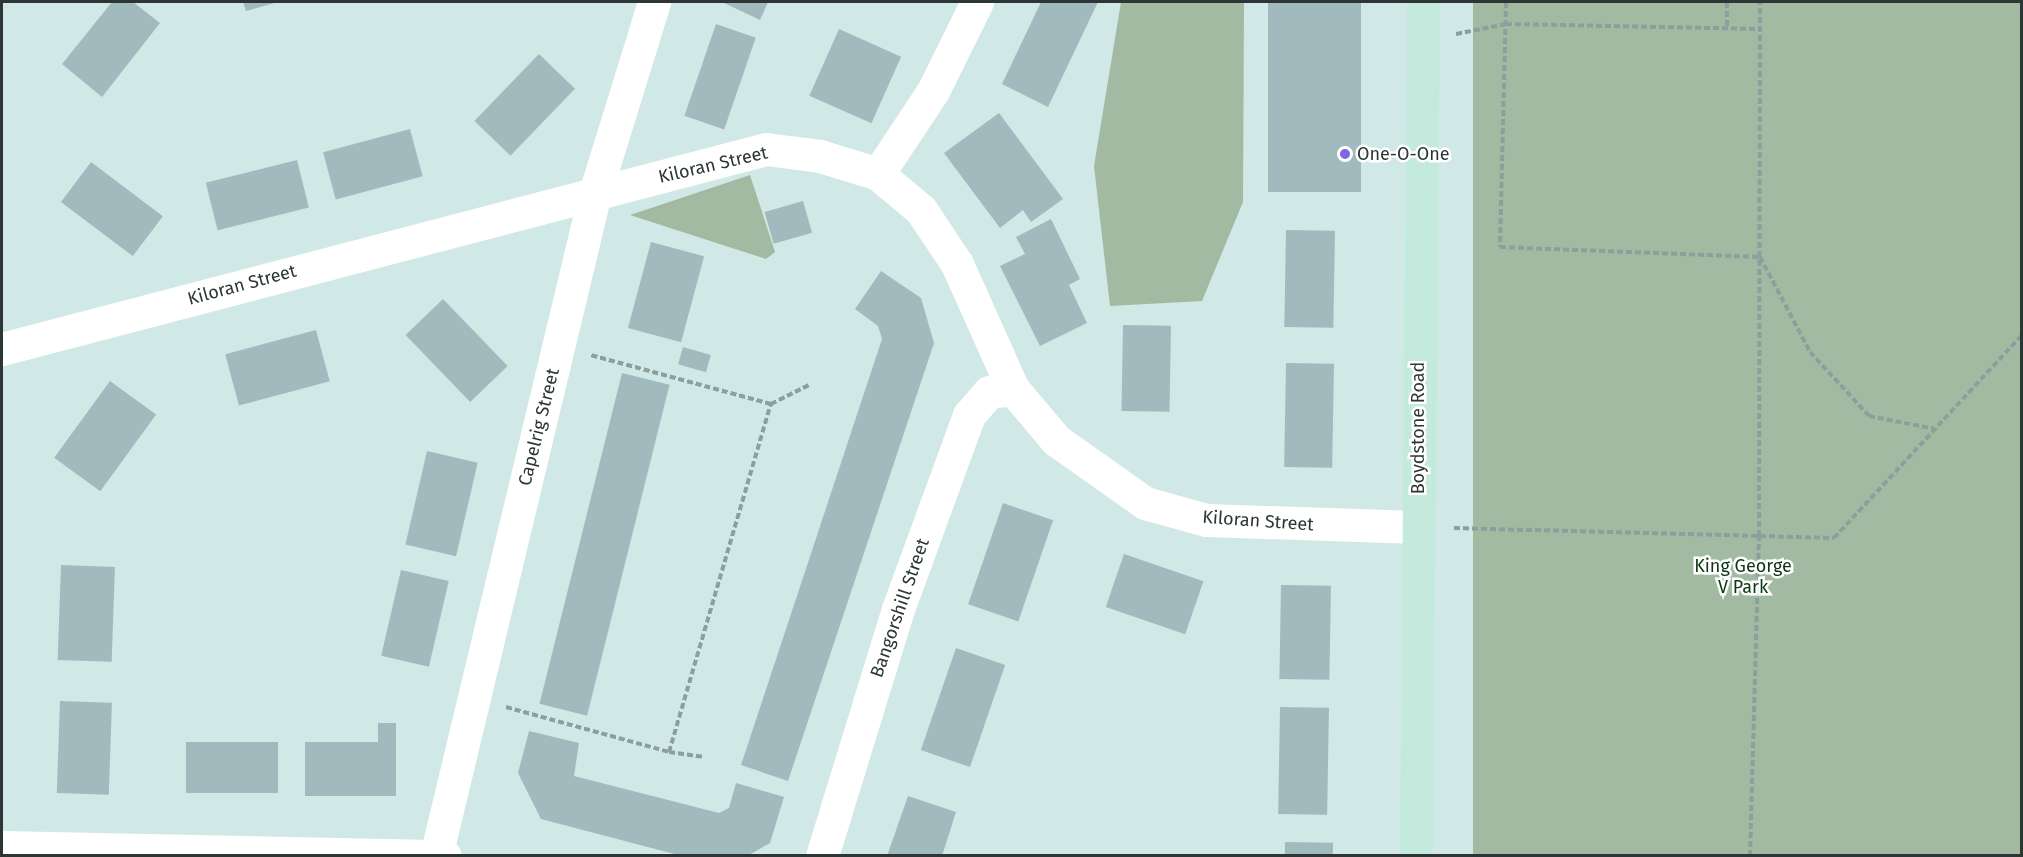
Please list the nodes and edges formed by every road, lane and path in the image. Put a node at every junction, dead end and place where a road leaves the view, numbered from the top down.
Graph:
1 (654, 2) edge
2 (977, 2) edge
3 (1422, 2) edge
4 (1506, 2) edge
5 (1727, 2) edge
6 (1760, 2) edge
7 (1506, 24) junction
8 (1727, 28) junction
9 (1760, 29) junction
10 (1421, 41) junction
11 (878, 174) junction
12 (595, 192) junction
13 (1760, 256) junction
14 (2022, 335) edge
15 (558, 346) junction
16 (2, 349) edge
17 (811, 384) dead end
18 (1013, 389) junction
19 (771, 404) junction
20 (1935, 429) junction
21 (1417, 527) junction
22 (1759, 536) junction
23 (474, 699) junction
24 (669, 752) junction
25 (703, 757) dead end
26 (2, 847) edge
27 (439, 855) edge
28 (822, 855) edge
29 (1416, 855) edge
30 (1750, 855) edge

1 - 12 street, Capelrig Street
2 - 11 street
3 - 10 street, Boydstone Road
4 - 7 path
5 - 8 path
6 - 9 path
7 - 8 path
7 - 10 path
7 - 13 path
8 - 9 path
9 - 13 path
10 - 21 street, Boydstone Road
11 - 12 street, Kiloran Street
11 - 18 street, Kiloran Street
12 - 15 street, Capelrig Street
12 - 16 street, Kiloran Street
13 - 20 path
13 - 22 path
14 - 20 path
15 - 19 path
15 - 23 street, Capelrig Street
17 - 19 path
18 - 21 street, Kiloran Street
18 - 28 street, Bangorshill Street
19 - 24 path
20 - 22 path
21 - 22 path
21 - 29 street, Boydstone Road
22 - 30 path
23 - 24 path
23 - 27 street, Capelrig Street
24 - 25 path
26 - 27 street

